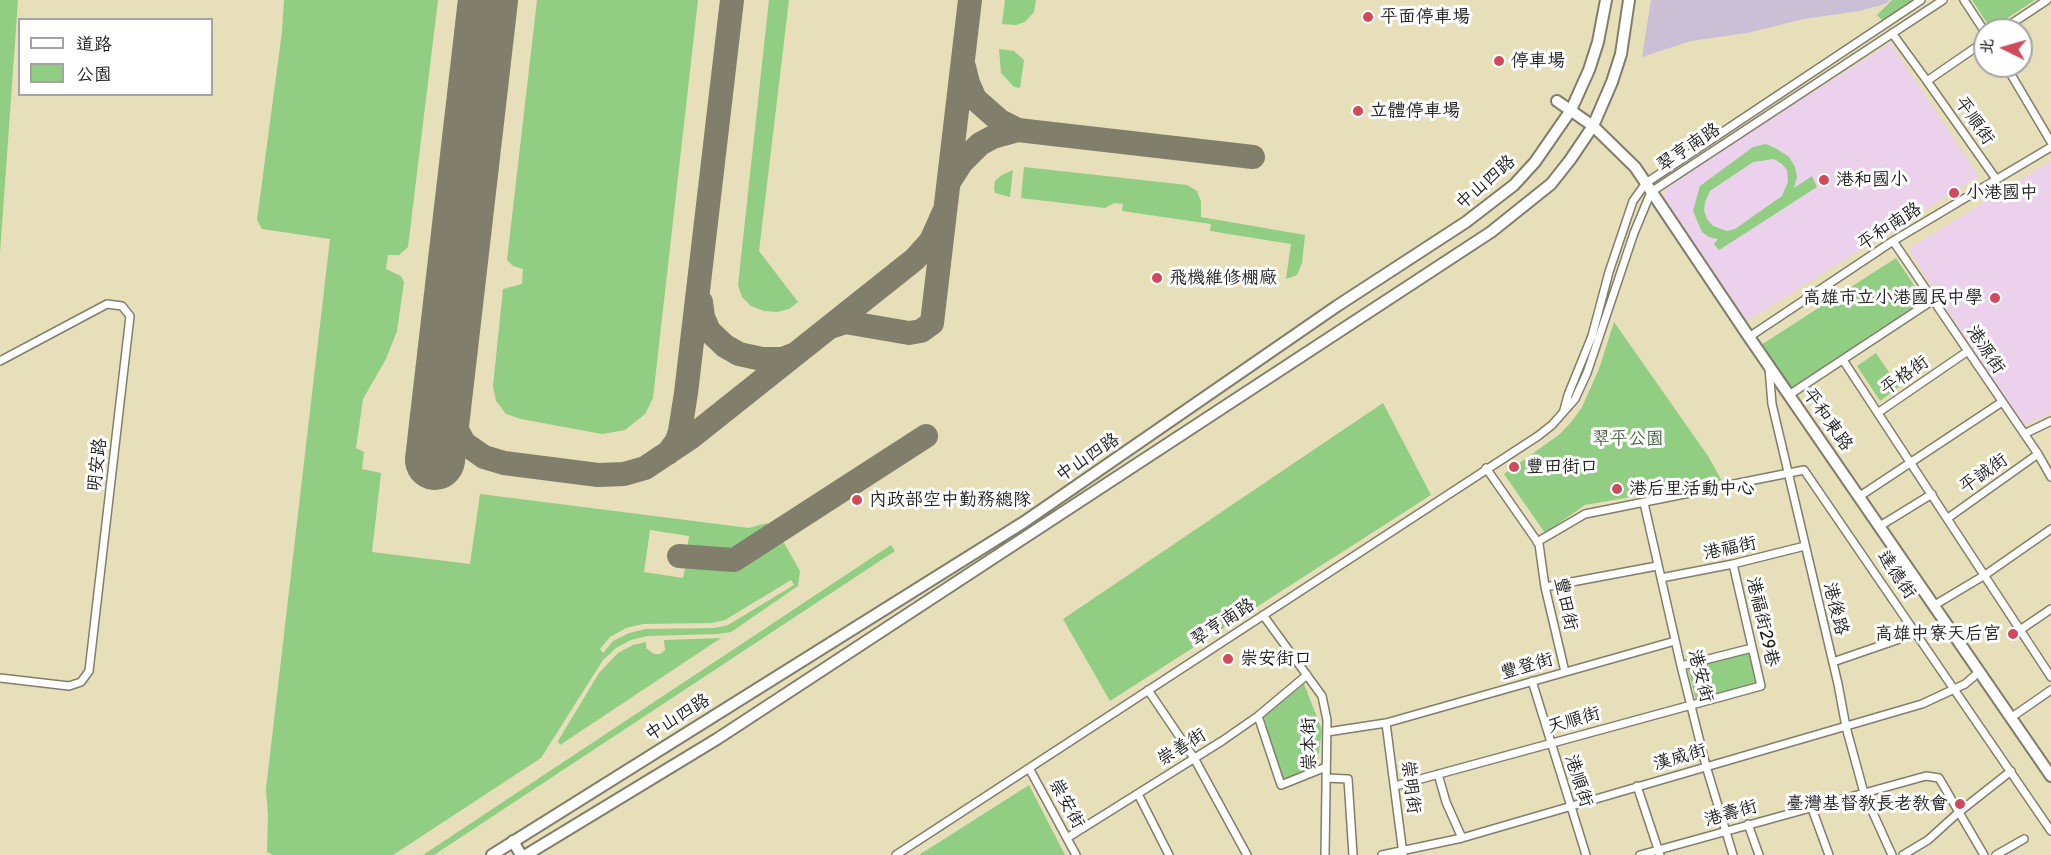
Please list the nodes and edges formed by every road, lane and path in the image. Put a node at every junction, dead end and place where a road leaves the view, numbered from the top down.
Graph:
1 (1606, 0) edge
2 (1629, 0) edge
3 (1921, 0) edge
4 (1943, 0) edge
5 (1965, 0) edge
6 (2047, 0) edge
7 (1976, 18) edge
8 (2020, 18) edge
9 (1892, 33) junction
10 (1973, 49) edge
11 (2013, 78) edge
12 (1927, 81) junction
13 (1557, 101) dead end
14 (1571, 110) junction
15 (1593, 126) junction
16 (2051, 142) edge
17 (2051, 147) edge
18 (1996, 179) junction
19 (1648, 187) junction
20 (1893, 241) junction
21 (1934, 300) junction
22 (1749, 338) junction
23 (1968, 351) junction
24 (1843, 360) junction
25 (0, 361) edge
26 (1769, 365) junction
27 (1789, 395) junction
28 (2002, 402) junction
29 (1879, 412) junction
30 (1564, 413) junction
31 (2051, 421) edge
32 (2024, 434) junction
33 (2038, 454) junction
34 (1911, 462) junction
35 (1486, 468) junction
36 (1788, 474) junction
37 (2051, 477) edge
38 (1932, 494) junction
39 (1860, 496) junction
40 (1644, 503) junction
41 (1948, 518) junction
42 (1880, 526) junction
43 (2051, 529) edge
44 (1537, 542) junction
45 (1805, 546) junction
46 (1733, 564) junction
47 (1658, 566) junction
48 (1985, 575) junction
49 (1661, 578) junction
50 (1545, 587) junction
51 (1934, 606) junction
52 (2051, 609) edge
53 (1263, 615) junction
54 (2020, 630) junction
55 (1917, 633) junction
56 (1675, 641) junction
57 (1752, 648) junction
58 (1833, 662) junction
59 (1681, 666) junction
60 (1565, 672) junction
61 (1979, 672) junction
62 (1307, 675) junction
63 (2051, 677) edge
64 (0, 678) edge
65 (1532, 681) junction
66 (1761, 686) joint
67 (1955, 689) junction
68 (1148, 690) junction
69 (2051, 690) edge
70 (1691, 704) junction
71 (1258, 716) junction
72 (2012, 717) junction
73 (1386, 723) junction
74 (1846, 727) junction
75 (1327, 732) junction
76 (1551, 744) junction
77 (1194, 758) junction
78 (1706, 766) junction
79 (1326, 767) junction
80 (1029, 768) junction
81 (2049, 770) edge
82 (2011, 771) junction
83 (1438, 774) junction
84 (1326, 778) junction
85 (1395, 786) junction
86 (1637, 786) junction
87 (1864, 793) junction
88 (1138, 794) junction
89 (1570, 805) junction
90 (1812, 807) junction
91 (1959, 812) junction
92 (1748, 824) junction
93 (1726, 830) junction
94 (2051, 831) edge
95 (1067, 838) junction
96 (1462, 838) junction
97 (2024, 839) dead end
98 (513, 841) junction
99 (1659, 852) edge
100 (1402, 853) edge
101 (492, 855) edge
102 (521, 855) edge
103 (526, 855) edge
104 (896, 855) edge
105 (1076, 855) edge
106 (1169, 855) edge
107 (1247, 855) edge
108 (1325, 855) edge
109 (1353, 855) edge
110 (1382, 855) edge
111 (1586, 855) edge
112 (1640, 855) edge
113 (1733, 855) edge
114 (1759, 855) edge
115 (1829, 855) edge
116 (1892, 855) edge
117 (1903, 855) edge
118 (1984, 855) edge
119 (1996, 855) edge

1 - 14 main road, 中山四路
2 - 15 main road, 中山四路
3 - 19 street, 翠亨南路
4 - 9 street, 翠亨南路
5 - 7 street
6 - 8 street
9 - 12 street, 平順街
9 - 19 street, 翠亨南路
10 - 12 street
11 - 16 street
12 - 18 street, 平順街
13 - 14 main road, 平和東路
14 - 15 main road, 平和東路
14 - 98 main road, 中山四路
15 - 19 main road, 平和東路
15 - 103 main road, 中山四路
17 - 18 street, 平和南路
18 - 20 street, 平和南路
19 - 22 main road, 平和東路
19 - 30 street, 翠亨南路
19 - 30 street, 翠亨南路
20 - 21 street, 港源街
20 - 22 street, 平和南路
21 - 23 street, 港源街
21 - 24 street
22 - 26 main road, 平和東路
23 - 28 street, 港源街
23 - 29 street, 平格街
24 - 27 street
24 - 29 street
25 - 64 street, 明安路
26 - 27 main road, 平和東路
26 - 36 street, 港後路
27 - 39 main road, 平和東路
28 - 32 street, 港源街
28 - 34 street
29 - 34 street, 平格街
30 - 35 street, 翠亨南路
31 - 32 street
32 - 33 street, 港源街
33 - 37 street, 港源街
33 - 41 street, 平誠街
34 - 38 street, 平格街
34 - 39 street
35 - 44 street, 豐田街
35 - 53 street, 翠亨南路
36 - 40 street
36 - 45 street, 港後路
36 - 55 street, 達德街
38 - 41 street
38 - 42 street
39 - 42 main road, 平和東路
40 - 44 street
40 - 47 street, 港安街
41 - 48 street
42 - 51 main road, 平和東路
43 - 48 street
44 - 50 street, 豐田街
45 - 46 street, 港福街
45 - 58 street, 港後路
46 - 49 street, 港福街
46 - 57 street, 港福街29巷
47 - 49 street, 港安街
47 - 50 street
48 - 51 street
48 - 54 street
49 - 56 street, 港安街
50 - 60 street, 豐田街
51 - 61 main road, 平和東路
52 - 54 street
53 - 62 street, 崇本街
53 - 68 street, 翠亨南路
54 - 63 street
55 - 58 street
55 - 67 street, 達德街
56 - 59 street, 港安街
56 - 60 street, 豐登街
57 - 59 street
57 - 66 street, 港福街29巷
58 - 74 street, 港後路
59 - 70 street, 港安街
60 - 65 street, 豐登街
61 - 67 street, 漢威街
61 - 72 main road, 平和東路
62 - 71 street, 崇善街
62 - 75 street, 崇本街
65 - 73 street, 豐登街
65 - 76 street, 港順街
66 - 70 street, 天順街
67 - 74 street, 漢威街
67 - 82 street, 達德街
68 - 77 street
68 - 80 street, 翠亨南路
69 - 72 street
70 - 76 street, 天順街
70 - 78 street, 港安街
71 - 77 street, 崇善街
71 - 79 street
72 - 81 main road, 平和東路
73 - 75 street, 豐登街
73 - 85 street, 崇明街
74 - 78 street, 漢威街
74 - 87 street, 港後路
75 - 79 street, 崇本街
76 - 83 street, 天順街
76 - 89 street, 港順街
77 - 88 street, 崇善街
77 - 107 street
78 - 86 street, 漢威街
78 - 93 street, 港安街
79 - 84 street, 崇本街
80 - 95 street, 崇安街
80 - 104 street, 翠亨南路
82 - 91 street
82 - 94 street, 達德街
83 - 85 street, 天順街
83 - 96 street
84 - 108 street, 崇本街
84 - 109 street
85 - 100 street, 崇明街
86 - 89 street, 漢威街
86 - 99 street
87 - 90 street, 港壽街
87 - 91 street, 港壽街
87 - 116 street, 港後路
88 - 95 street, 崇善街
88 - 106 street
89 - 96 street, 漢威街
89 - 111 street, 港順街
90 - 92 street, 港壽街
90 - 115 street
91 - 117 street
91 - 118 street
92 - 93 street, 港壽街
92 - 114 street
93 - 99 street, 港壽街
93 - 113 street, 港安街
95 - 105 street, 崇安街
96 - 100 street, 漢威街
97 - 119 street
98 - 101 main road, 中山四路
98 - 102 main road
99 - 112 street, 港壽街
100 - 110 street, 漢威街

